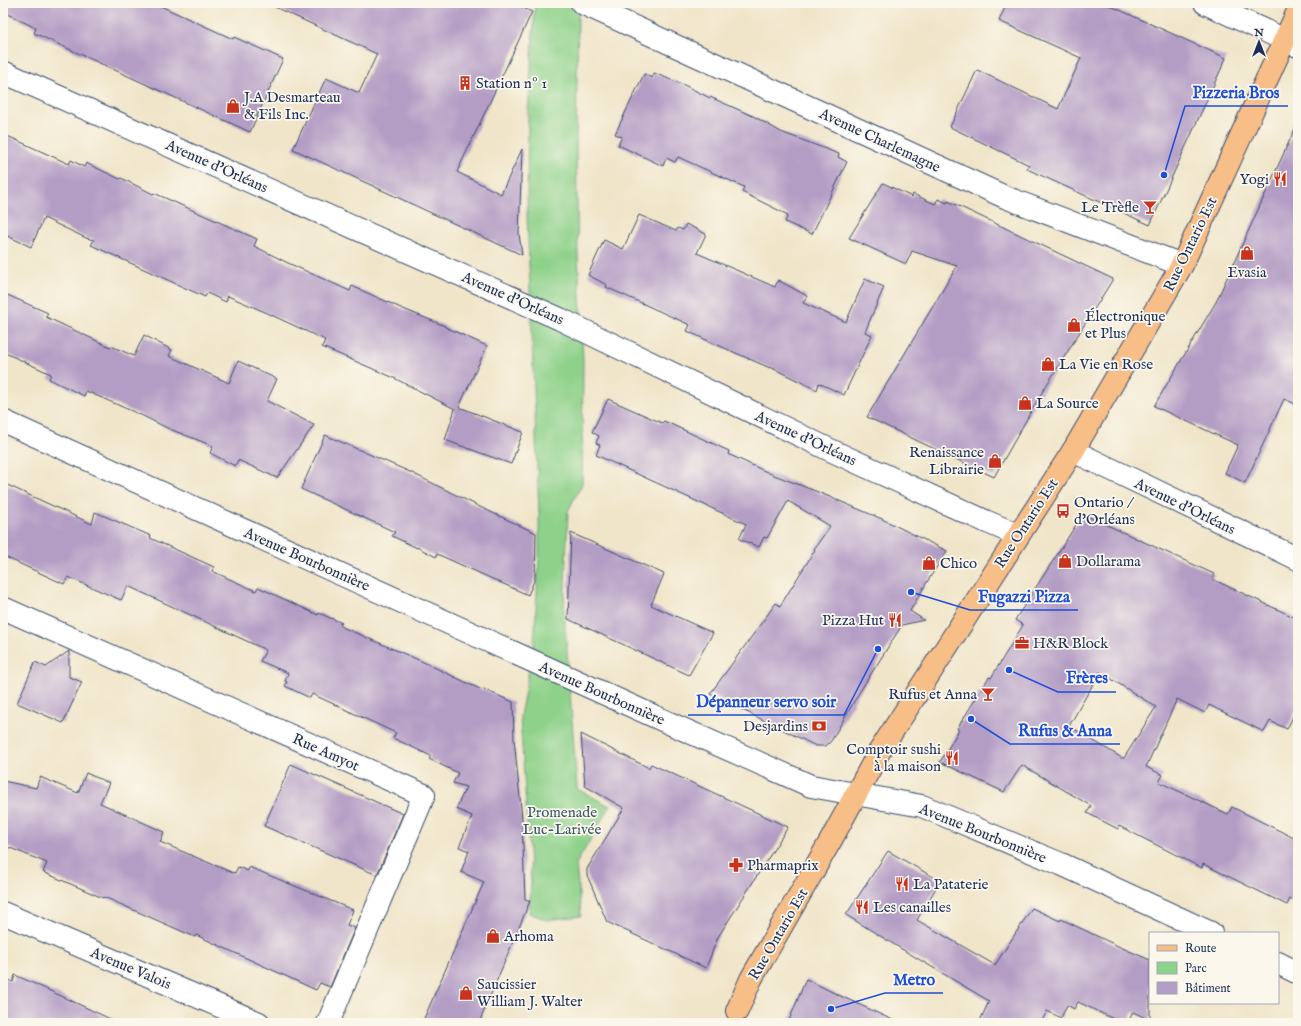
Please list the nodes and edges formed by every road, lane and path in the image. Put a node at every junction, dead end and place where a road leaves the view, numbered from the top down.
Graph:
1 (582, 3) edge
2 (1204, 3) edge
3 (1298, 11) edge
4 (1291, 43) edge
5 (3, 72) edge
6 (1182, 265) junction
7 (3, 421) edge
8 (1073, 451) junction
9 (1018, 535) junction
10 (1298, 559) edge
11 (3, 608) edge
12 (856, 795) junction
13 (3, 913) edge
14 (1209, 932) edge
15 (1279, 964) edge
16 (1298, 973) edge
17 (734, 1017) edge
18 (259, 1023) edge
19 (328, 1023) edge

1 - 6 street, Avenue Charlemagne
2 - 4 street
3 - 4 main road, Rue Ontario Est
4 - 6 main road, Rue Ontario Est
5 - 9 street, Avenue d'Orléans
6 - 8 main road, Rue Ontario Est
7 - 12 street, Avenue Bourbonnière
8 - 9 main road, Rue Ontario Est
8 - 10 street, Avenue d'Orléans
9 - 12 main road, Rue Ontario Est
11 - 19 street, Rue Amyot
12 - 14 street, Avenue Bourbonnière
12 - 17 main road, Rue Ontario Est
13 - 18 street, Avenue Valois
15 - 16 street

